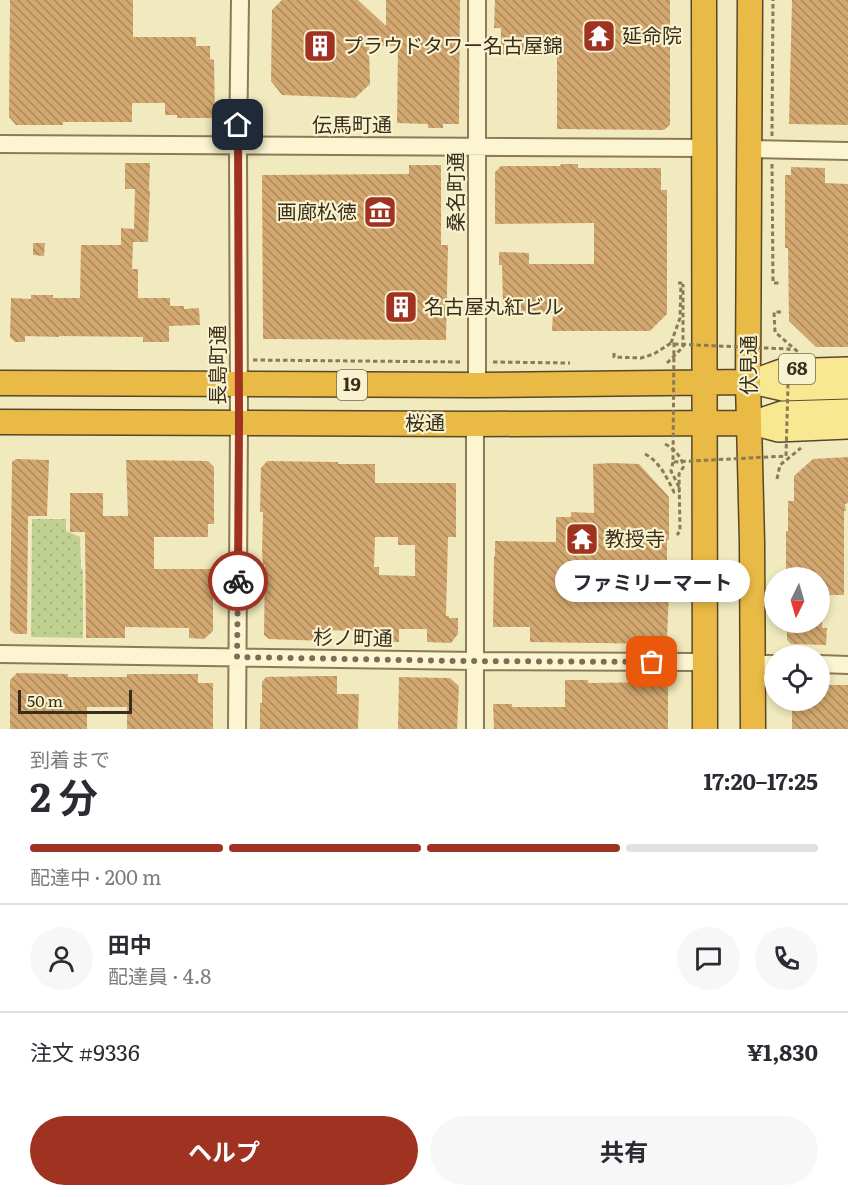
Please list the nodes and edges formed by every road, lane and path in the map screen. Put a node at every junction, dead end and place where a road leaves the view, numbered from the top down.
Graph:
1 (240, 0) edge
2 (477, 0) edge
3 (704, 0) edge
4 (750, 0) edge
5 (773, 0) edge
6 (0, 144) edge
7 (238, 146) junction
8 (477, 146) junction
9 (704, 148) junction
10 (761, 149) junction
11 (848, 151) edge
12 (676, 283) dead end
13 (781, 283) dead end
14 (781, 312) dead end
15 (673, 343) junction
16 (683, 347) dead end
17 (789, 349) junction
18 (614, 353) dead end
19 (239, 360) junction
20 (573, 363) dead end
21 (667, 363) dead end
22 (848, 368) edge
23 (477, 374) junction
24 (748, 382) junction
25 (0, 383) edge
26 (704, 383) junction
27 (239, 384) junction
28 (848, 388) edge
29 (848, 410) edge
30 (0, 422) edge
31 (239, 422) junction
32 (704, 423) junction
33 (749, 423) junction
34 (475, 424) junction
35 (848, 428) edge
36 (803, 447) dead end
37 (645, 454) dead end
38 (791, 455) junction
39 (786, 456) junction
40 (673, 462) junction
41 (777, 479) dead end
42 (678, 491) junction
43 (677, 536) dead end
44 (0, 654) edge
45 (237, 657) junction
46 (475, 661) junction
47 (704, 662) junction
48 (764, 664) edge
49 (830, 664) edge
50 (848, 665) edge
51 (237, 729) edge
52 (475, 729) edge
53 (705, 729) edge
54 (753, 729) edge

1 - 7 street, 長島町通
2 - 8 street, 桑名町通
3 - 9 highway
4 - 10 highway, 伏見通
5 - 10 path
6 - 7 street, 伝馬町通
7 - 8 street, 伝馬町通
7 - 19 street, 長島町通
8 - 9 street, 伝馬町通
8 - 23 street, 桑名町通
9 - 26 highway
10 - 11 street
10 - 13 path
10 - 24 highway, 伏見通
12 - 15 path
14 - 17 path
15 - 17 path, bridge
15 - 18 path
15 - 40 path, bridge
16 - 21 path
17 - 39 path, bridge
19 - 23 path
19 - 27 street, 長島町通
20 - 23 path
22 - 24 main road, 68
23 - 26 highway, 桜通 / 19
23 - 27 highway, 桜通 / 19
24 - 26 highway, 桜通 / 19
24 - 28 main road, 桜通 / 68
24 - 33 highway, 伏見通
25 - 27 highway, 桜通 / 19
26 - 32 highway
27 - 31 street, 長島町通
29 - 33 main road, 桜通 / 68
30 - 31 highway, 桜通 / 19
31 - 34 highway, 桜通 / 19
31 - 45 street, 長島町通
32 - 33 highway, 桜通 / 19
32 - 34 highway, 桜通 / 19
32 - 47 highway
33 - 35 main road
33 - 48 highway, 伏見通
34 - 46 street
36 - 38 path
37 - 42 path
38 - 39 path
38 - 41 path
39 - 40 path, bridge
40 - 42 path
42 - 43 path
44 - 45 street, 杉ノ町通
45 - 46 street, 杉ノ町通
45 - 51 street, 長島町通
46 - 47 street, 杉ノ町通
46 - 52 street
47 - 53 highway
48 - 54 highway, 伏見通
49 - 50 street

